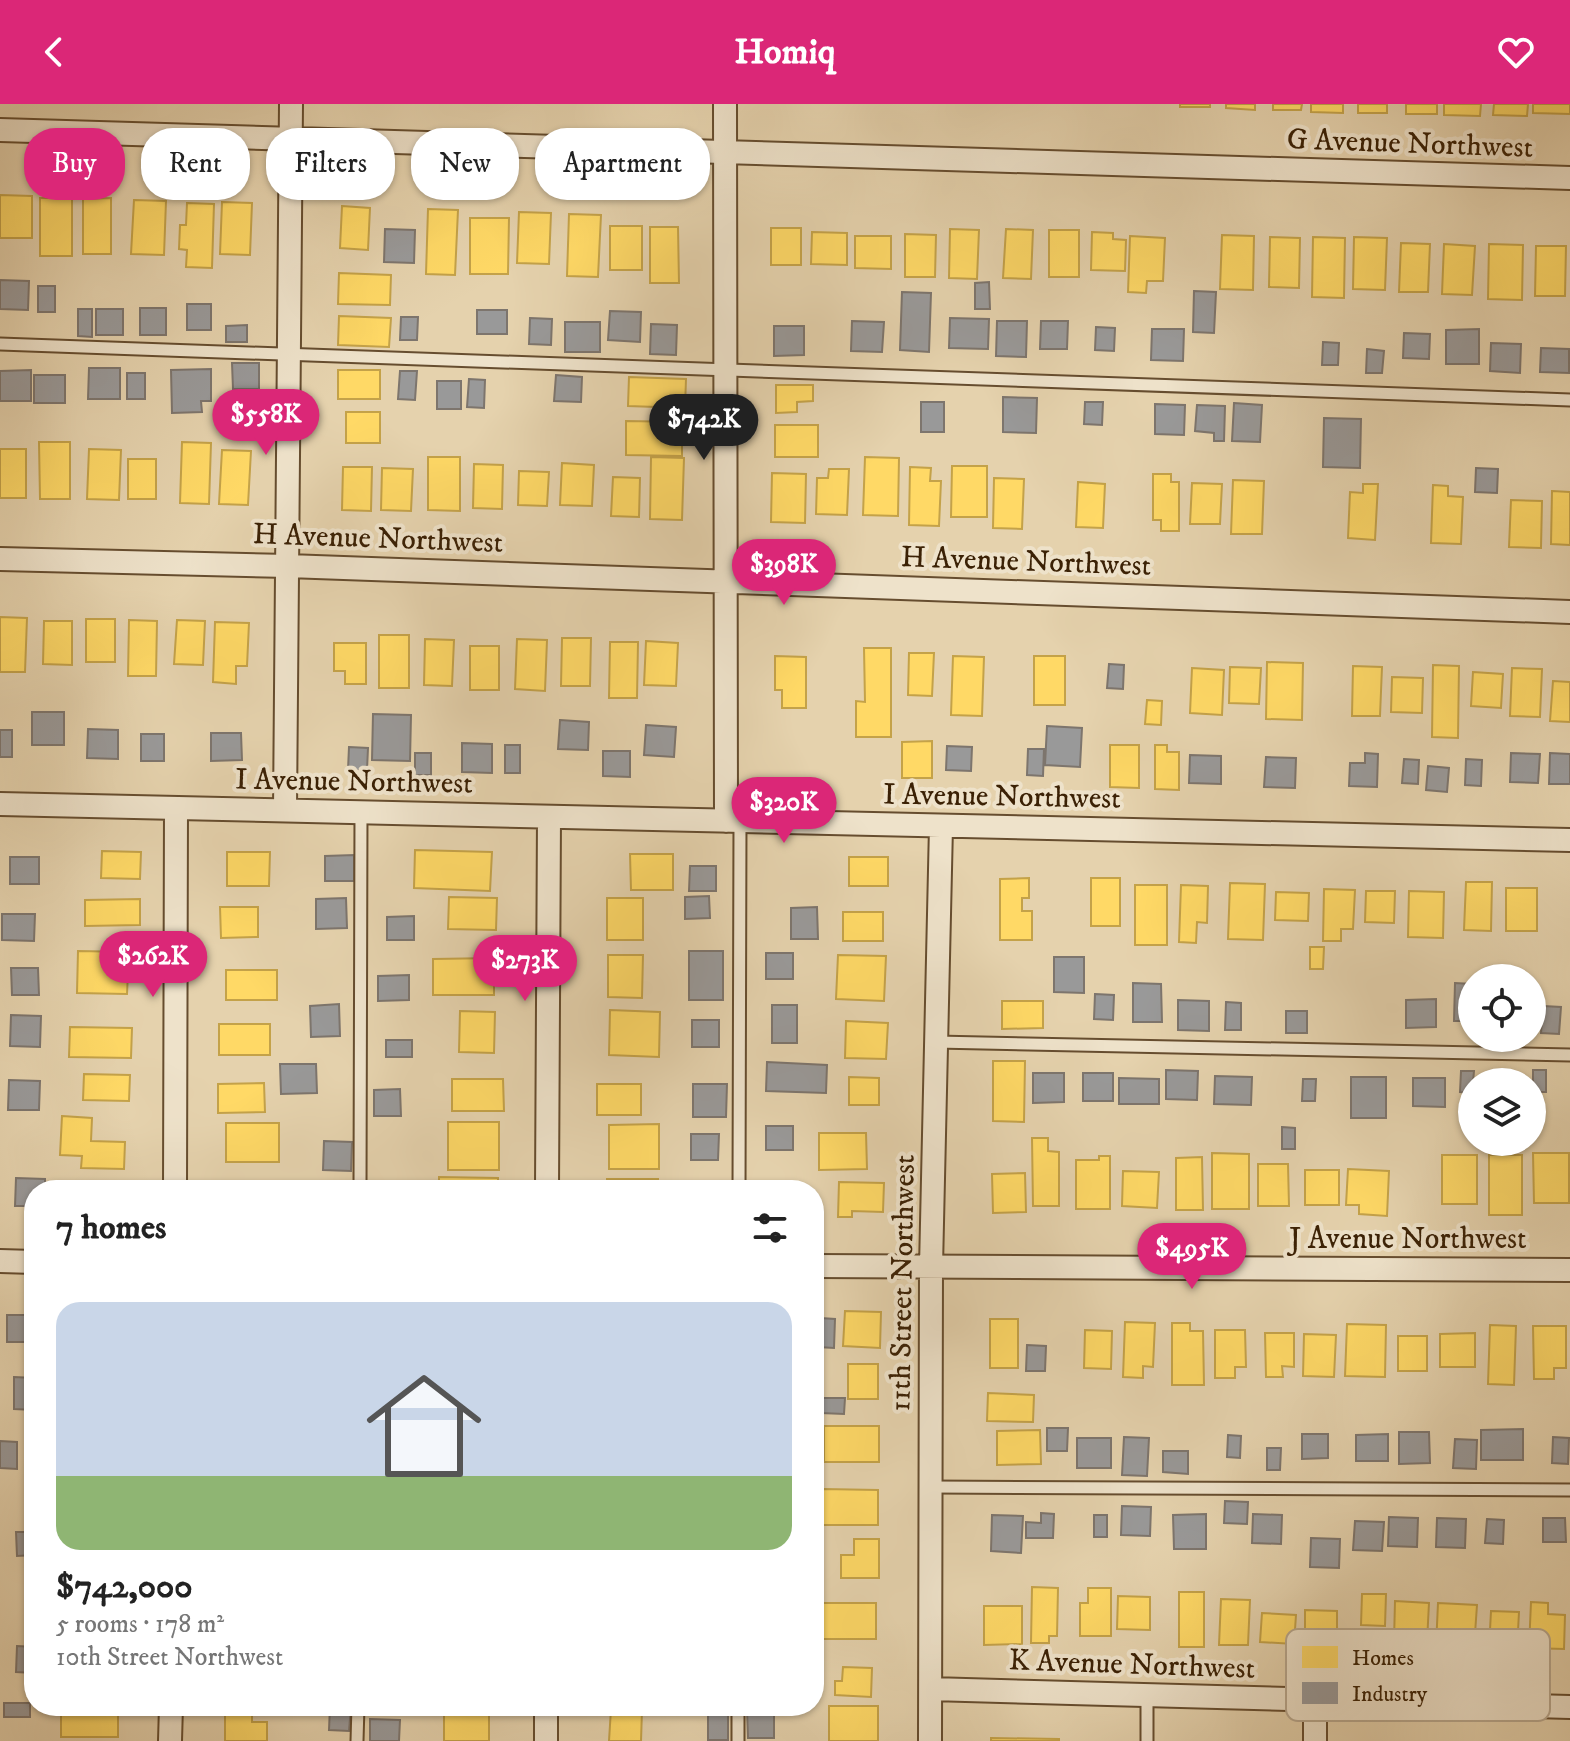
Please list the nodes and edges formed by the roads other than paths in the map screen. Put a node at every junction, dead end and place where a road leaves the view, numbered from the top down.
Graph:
1 (291, 104) edge
2 (725, 104) edge
3 (291, 128) edge
4 (0, 130) edge
5 (266, 138) edge
6 (395, 142) edge
7 (724, 153) junction
8 (1570, 178) edge
9 (291, 200) edge
10 (0, 344) edge
11 (290, 354) junction
12 (727, 370) junction
13 (1570, 400) edge
14 (0, 559) edge
15 (288, 566) junction
16 (727, 581) junction
17 (1570, 612) edge
18 (0, 804) edge
19 (176, 808) junction
20 (285, 810) junction
21 (361, 812) junction
22 (549, 817) junction
23 (733, 821) junction
24 (941, 826) junction
25 (1570, 840) edge
26 (936, 1042) junction
27 (1570, 1055) edge
28 (175, 1180) edge
29 (360, 1180) edge
30 (547, 1180) edge
31 (739, 1180) edge
32 (0, 1261) edge
33 (24, 1262) edge
34 (824, 1266) edge
35 (931, 1267) junction
36 (1570, 1270) edge
37 (932, 1487) junction
38 (1570, 1490) edge
39 (931, 1689) junction
40 (1147, 1696) junction
41 (1286, 1700) edge
42 (1550, 1707) edge
43 (1570, 1707) edge
44 (171, 1716) edge
45 (358, 1716) edge
46 (546, 1716) edge
47 (738, 1716) edge
48 (170, 1741) edge
49 (357, 1741) edge
50 (546, 1741) edge
51 (738, 1741) edge
52 (930, 1741) edge
53 (1147, 1741) edge

1 - 3 street
2 - 7 street
4 - 5 street, G Avenue Northwest
6 - 7 street, G Avenue Northwest
7 - 8 street, G Avenue Northwest
7 - 12 street
9 - 11 street
10 - 11 lane
11 - 12 lane
11 - 15 street
12 - 13 lane
12 - 16 street
14 - 15 street, H Avenue Northwest
15 - 16 street, H Avenue Northwest
15 - 20 street
16 - 17 street, H Avenue Northwest
16 - 23 street
18 - 19 street, I Avenue Northwest
19 - 20 street, I Avenue Northwest
19 - 28 street
20 - 21 street, I Avenue Northwest
21 - 22 street, I Avenue Northwest
21 - 29 lane
22 - 23 street, I Avenue Northwest
22 - 30 street
23 - 24 street, I Avenue Northwest
23 - 31 lane
24 - 25 street, I Avenue Northwest
24 - 26 street, 11th Street Northwest
26 - 27 lane
26 - 35 street, 11th Street Northwest
32 - 33 street
34 - 35 street, J Avenue Northwest
35 - 36 street, J Avenue Northwest
35 - 37 street, 11th Street Northwest
37 - 38 lane
37 - 39 street, 11th Street Northwest
39 - 40 street, K Avenue Northwest
39 - 52 street, 11th Street Northwest
40 - 41 street, K Avenue Northwest
40 - 53 lane
42 - 43 street, K Avenue Northwest
44 - 48 street
45 - 49 lane
46 - 50 street
47 - 51 lane

